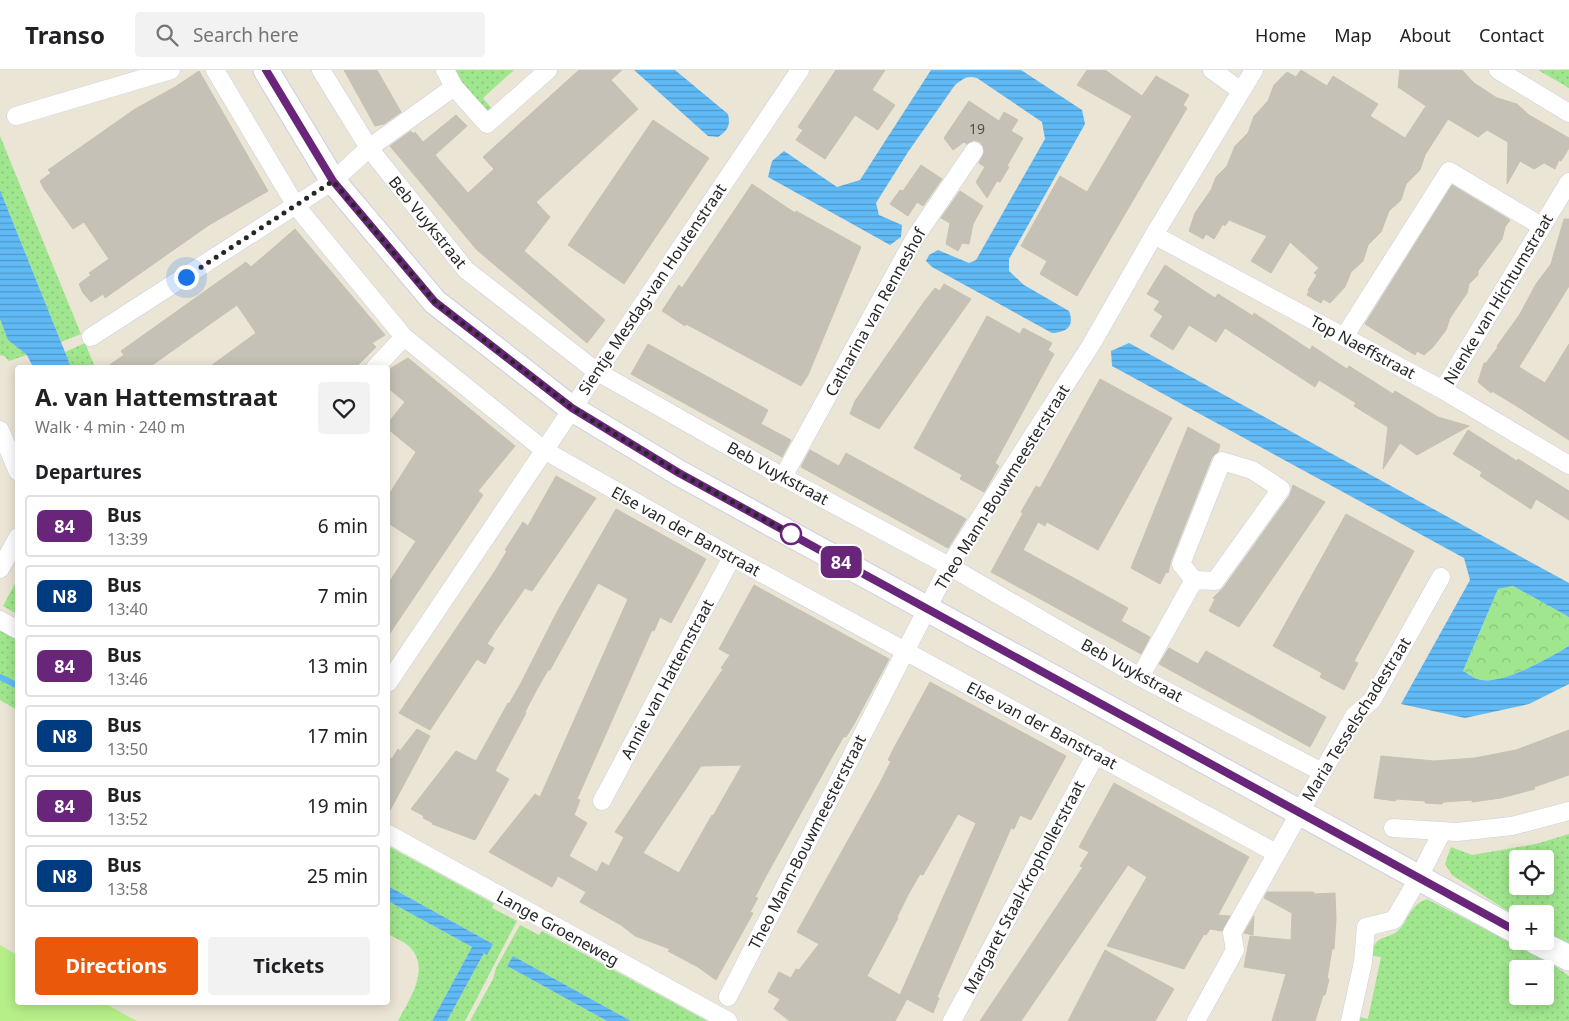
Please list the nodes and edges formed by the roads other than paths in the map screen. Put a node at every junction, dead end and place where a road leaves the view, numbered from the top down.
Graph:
1 (171, 70) edge
2 (215, 70) edge
3 (266, 70) edge
4 (321, 70) edge
5 (445, 70) edge
6 (548, 70) edge
7 (800, 70) edge
8 (1212, 70) edge
9 (1254, 70) edge
10 (1498, 70) edge
11 (454, 87) junction
12 (1241, 91) junction
13 (1569, 113) edge
14 (16, 116) dead end
15 (369, 148) junction
16 (974, 150) dead end
17 (333, 181) junction
18 (1569, 182) edge
19 (296, 206) junction
20 (1541, 226) junction
21 (1154, 235) junction
22 (91, 337) dead end
23 (404, 337) junction
24 (1344, 337) junction
25 (378, 365) edge
26 (596, 371) junction
27 (1443, 390) junction
28 (572, 408) junction
29 (0, 430) edge
30 (544, 450) junction
31 (15, 465) edge
32 (1569, 465) edge
33 (783, 477) junction
34 (15, 542) edge
35 (732, 557) junction
36 (949, 566) junction
37 (0, 569) edge
38 (1441, 577) dead end
39 (1194, 580) junction
40 (927, 610) junction
41 (0, 620) edge
42 (15, 628) edge
43 (906, 652) junction
44 (1140, 676) junction
45 (390, 680) edge
46 (1096, 754) junction
47 (1322, 772) junction
48 (602, 801) dead end
49 (1569, 811) edge
50 (1299, 812) junction
51 (1394, 828) dead end
52 (1442, 832) junction
53 (390, 835) edge
54 (1276, 853) junction
55 (1418, 879) junction
56 (1509, 927) edge
57 (728, 996) dead end
58 (952, 1020) edge
59 (728, 1021) edge
60 (1196, 1021) edge
61 (1350, 1021) edge

1 - 14 street
2 - 19 street, Else van der Banstraat
3 - 17 street
4 - 15 street, Beb Vuykstraat
5 - 11 street
6 - 11 street
7 - 26 street, Sientje Mesdag-van Houtenstraat
8 - 12 street
9 - 12 street, Theo Mann-Bouwmeesterstraat
10 - 13 street
11 - 15 street
12 - 21 street, Theo Mann-Bouwmeesterstraat
15 - 17 street
15 - 26 street, Beb Vuykstraat
16 - 33 street, Catharina van Renneshof
17 - 19 street
17 - 28 street
18 - 20 street, Nienke van Hichtumstraat
19 - 22 street
19 - 23 street, Else van der Banstraat
20 - 24 street
20 - 27 street, Nienke van Hichtumstraat
21 - 24 street, Top Naeffstraat
21 - 36 street, Theo Mann-Bouwmeesterstraat
23 - 25 street
23 - 30 street, Else van der Banstraat
24 - 27 street, Top Naeffstraat
26 - 28 street, Sientje Mesdag-van Houtenstraat
26 - 33 street, Beb Vuykstraat
27 - 32 street, Top Naeffstraat
28 - 30 street, Sientje Mesdag-van Houtenstraat
28 - 40 street
29 - 31 street
30 - 35 street, Else van der Banstraat
30 - 45 street, Sientje Mesdag-van Houtenstraat
33 - 36 street, Beb Vuykstraat
34 - 37 street
35 - 43 street, Else van der Banstraat
35 - 48 street, Annie van Hattemstraat
36 - 40 street, Theo Mann-Bouwmeesterstraat
36 - 44 street, Beb Vuykstraat
38 - 47 street, Maria Tesselschadestraat
39 - 39 street
39 - 44 street
40 - 43 street, Theo Mann-Bouwmeesterstraat
40 - 50 street
41 - 42 street
43 - 46 street, Else van der Banstraat
43 - 57 street, Theo Mann-Bouwmeesterstraat
44 - 47 street, Beb Vuykstraat
46 - 54 street, Else van der Banstraat
46 - 58 street, Margaret Staal-Krophollerstraat
47 - 50 street, Maria Tesselschadestraat
49 - 52 street
50 - 54 street, Maria Tesselschadestraat
50 - 55 street
51 - 52 street
52 - 55 street
53 - 59 street, Lange Groeneweg
54 - 60 street, Maria Tesselschadestraat
55 - 56 street
55 - 61 street

